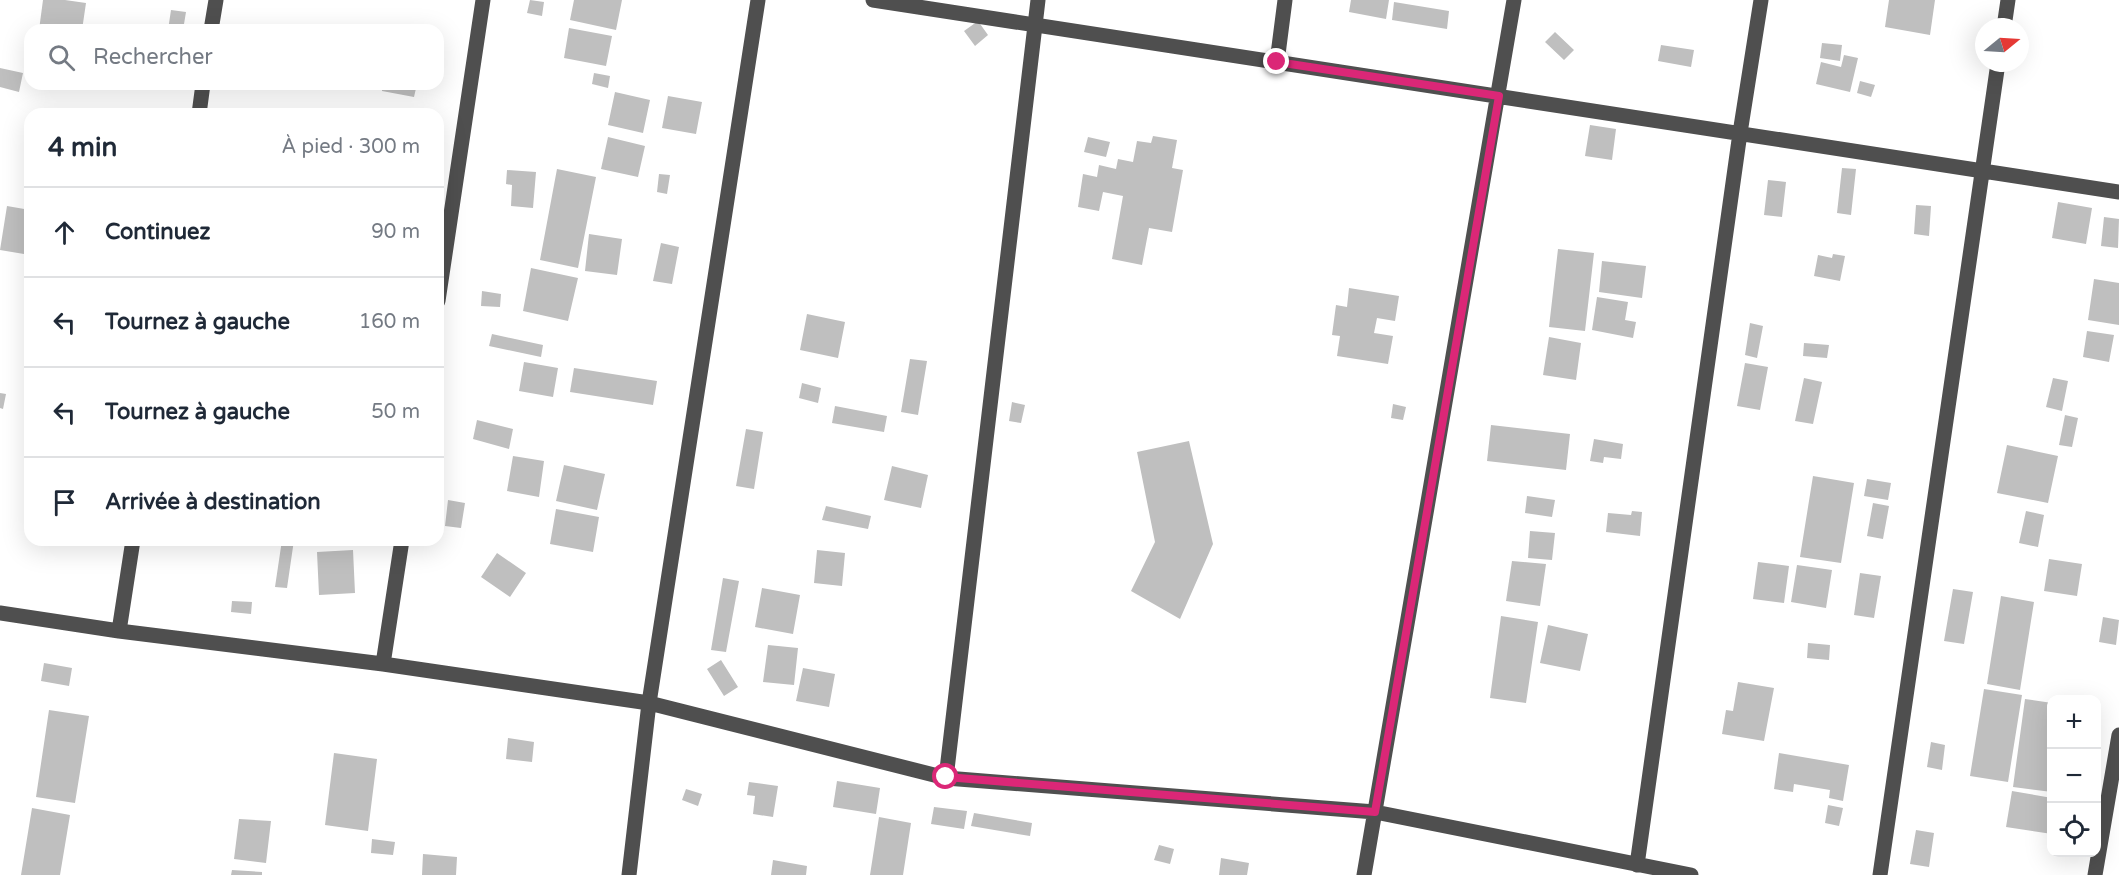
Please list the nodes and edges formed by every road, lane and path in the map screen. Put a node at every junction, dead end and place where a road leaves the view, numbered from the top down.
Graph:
1 (216, 0) edge
2 (483, 0) edge
3 (759, 0) edge
4 (873, 0) edge
5 (1038, 0) edge
6 (1286, 0) edge
7 (1514, 0) edge
8 (1761, 0) edge
9 (2008, 0) edge
10 (2005, 18) edge
11 (213, 24) edge
12 (1035, 25) junction
13 (1277, 62) junction
14 (1997, 72) edge
15 (202, 90) edge
16 (1499, 96) junction
17 (200, 108) edge
18 (1740, 133) junction
19 (1982, 170) junction
20 (2119, 192) edge
21 (444, 261) edge
22 (132, 546) edge
23 (401, 546) edge
24 (0, 613) edge
25 (119, 631) junction
26 (383, 664) junction
27 (649, 703) junction
28 (2119, 735) edge
29 (946, 777) junction
30 (1375, 812) junction
31 (1637, 865) junction
32 (629, 875) edge
33 (1365, 875) edge
34 (1690, 875) edge
35 (1880, 875) edge
36 (2095, 875) edge

1 - 11 street
2 - 21 street
3 - 27 street
4 - 12 street
5 - 12 street
6 - 13 street
7 - 16 street
8 - 18 street
9 - 10 street
12 - 13 street
12 - 29 street
13 - 16 street
14 - 19 street
15 - 17 street
16 - 18 street
16 - 30 street
18 - 19 street
18 - 31 street
19 - 20 street
19 - 35 street
22 - 25 street
23 - 26 street
24 - 25 street
25 - 26 street
26 - 27 street
27 - 29 street
27 - 32 street
28 - 36 street
29 - 30 street
30 - 31 street
30 - 33 street
31 - 34 street

